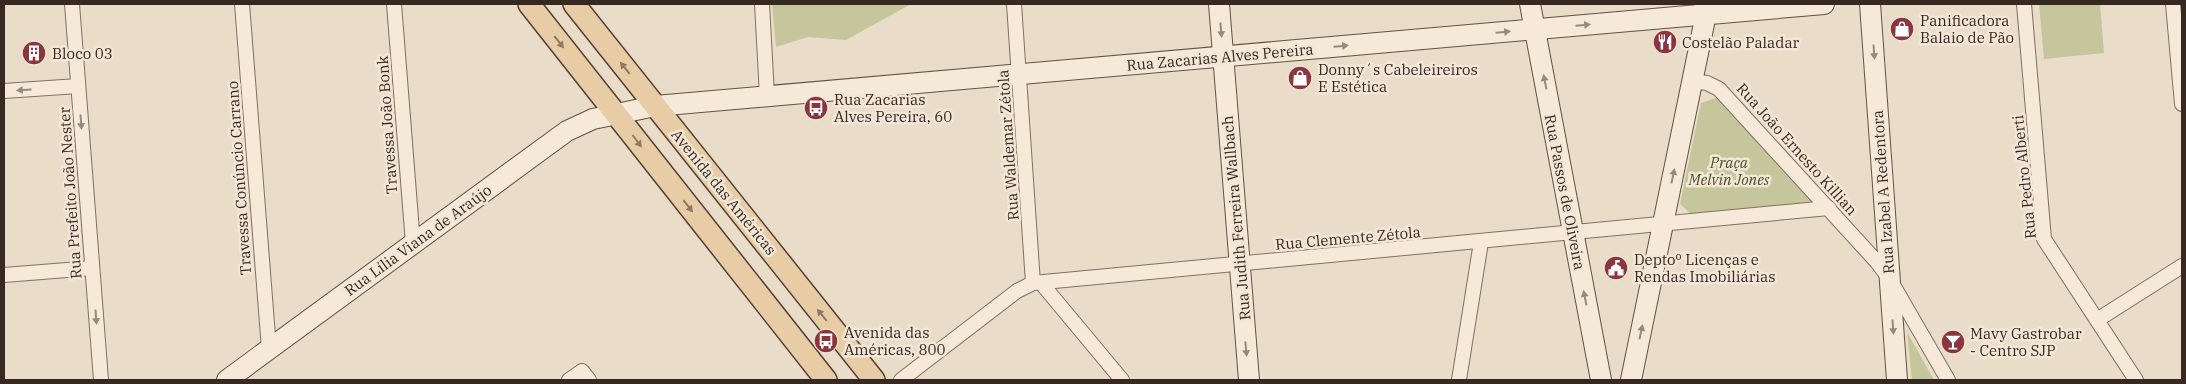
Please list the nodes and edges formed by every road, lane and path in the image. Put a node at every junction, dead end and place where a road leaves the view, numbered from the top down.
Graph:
1 (72, 4) edge
2 (242, 4) edge
3 (394, 4) edge
4 (529, 4) edge
5 (574, 4) edge
6 (762, 4) edge
7 (1014, 4) edge
8 (1219, 4) edge
9 (1530, 4) edge
10 (1824, 4) edge
11 (1870, 4) edge
12 (2024, 4) edge
13 (2173, 4) edge
14 (1706, 9) edge
15 (1535, 29) junction
16 (1223, 56) junction
17 (1019, 74) junction
18 (1692, 80) junction
19 (78, 86) junction
20 (4, 91) edge
21 (767, 96) junction
22 (2182, 104) edge
23 (656, 106) junction
24 (617, 114) junction
25 (1829, 208) junction
26 (1663, 224) junction
27 (1573, 233) junction
28 (1481, 242) junction
29 (413, 244) junction
30 (1240, 265) junction
31 (2182, 266) edge
32 (92, 268) junction
33 (4, 275) edge
34 (1889, 278) junction
35 (1038, 283) junction
36 (2097, 320) junction
37 (269, 350) junction
38 (586, 376) edge
39 (101, 380) edge
40 (227, 380) edge
41 (569, 380) edge
42 (826, 380) edge
43 (874, 380) edge
44 (901, 380) edge
45 (1122, 380) edge
46 (1249, 380) edge
47 (1459, 380) edge
48 (1601, 380) edge
49 (1631, 380) edge
50 (1897, 380) edge
51 (1948, 380) edge
52 (2136, 380) edge

1 - 19 street, Rua Prefeito João Nester
2 - 37 street, Travessa Conúncio Carrano
3 - 29 street, Travessa João Bonk
4 -> 24 main road
23 -> 5 main road, Avenida das Américas
6 - 21 street
7 - 17 street, Rua Waldemar Zétola
8 -> 16 main road, Rua Judith Ferreira Wallbach
9 - 15 main road, Rua Passos de Oliveira
10 - 14 main road, Rua Zacarias Alves Pereira
11 -> 34 main road, Rua Izabel A Redentora
12 - 36 street, Rua Pedro Alberti
13 - 22 street
15 -> 14 main road, Rua Zacarias Alves Pereira
14 - 18 main road
16 -> 15 main road, Rua Zacarias Alves Pereira
27 -> 15 main road, Rua Passos de Oliveira
16 - 17 main road, Rua Zacarias Alves Pereira
16 - 30 main road, Rua Judith Ferreira Wallbach
17 - 21 main road, Rua Zacarias Alves Pereira
17 - 35 street, Rua Waldemar Zétola
18 - 25 street, Rua João Ernesto Killian
26 -> 18 main road
19 -> 20 street
19 -> 32 street, Rua Prefeito João Nester
21 - 23 main road, Rua Zacarias Alves Pereira
23 - 24 main road, Rua Zacarias Alves Pereira
43 -> 23 main road, Avenida das Américas
24 - 29 main road, Rua Lília Viana de Araújo
24 -> 42 main road
25 - 26 street, Rua Clemente Zétola
25 - 34 street, Rua João Ernesto Killian
26 - 27 street, Rua Clemente Zétola
49 -> 26 main road
27 - 28 street, Rua Clemente Zétola
48 -> 27 main road, Rua Passos de Oliveira
28 - 30 street, Rua Clemente Zétola
28 - 47 street
29 - 37 main road, Rua Lília Viana de Araújo
30 - 35 street, Rua Clemente Zétola
30 -> 46 main road, Rua Judith Ferreira Wallbach
31 - 36 street
32 - 33 street
32 -> 39 street, Rua Prefeito João Nester
34 -> 50 main road, Rua Izabel A Redentora
34 - 51 street, Rua João Ernesto Killian
35 - 44 street, Rua Clemente Zétola
35 - 45 street
36 - 52 street, Rua Pedro Alberti
37 - 40 main road, Rua Lília Viana de Araújo
38 - 41 street

